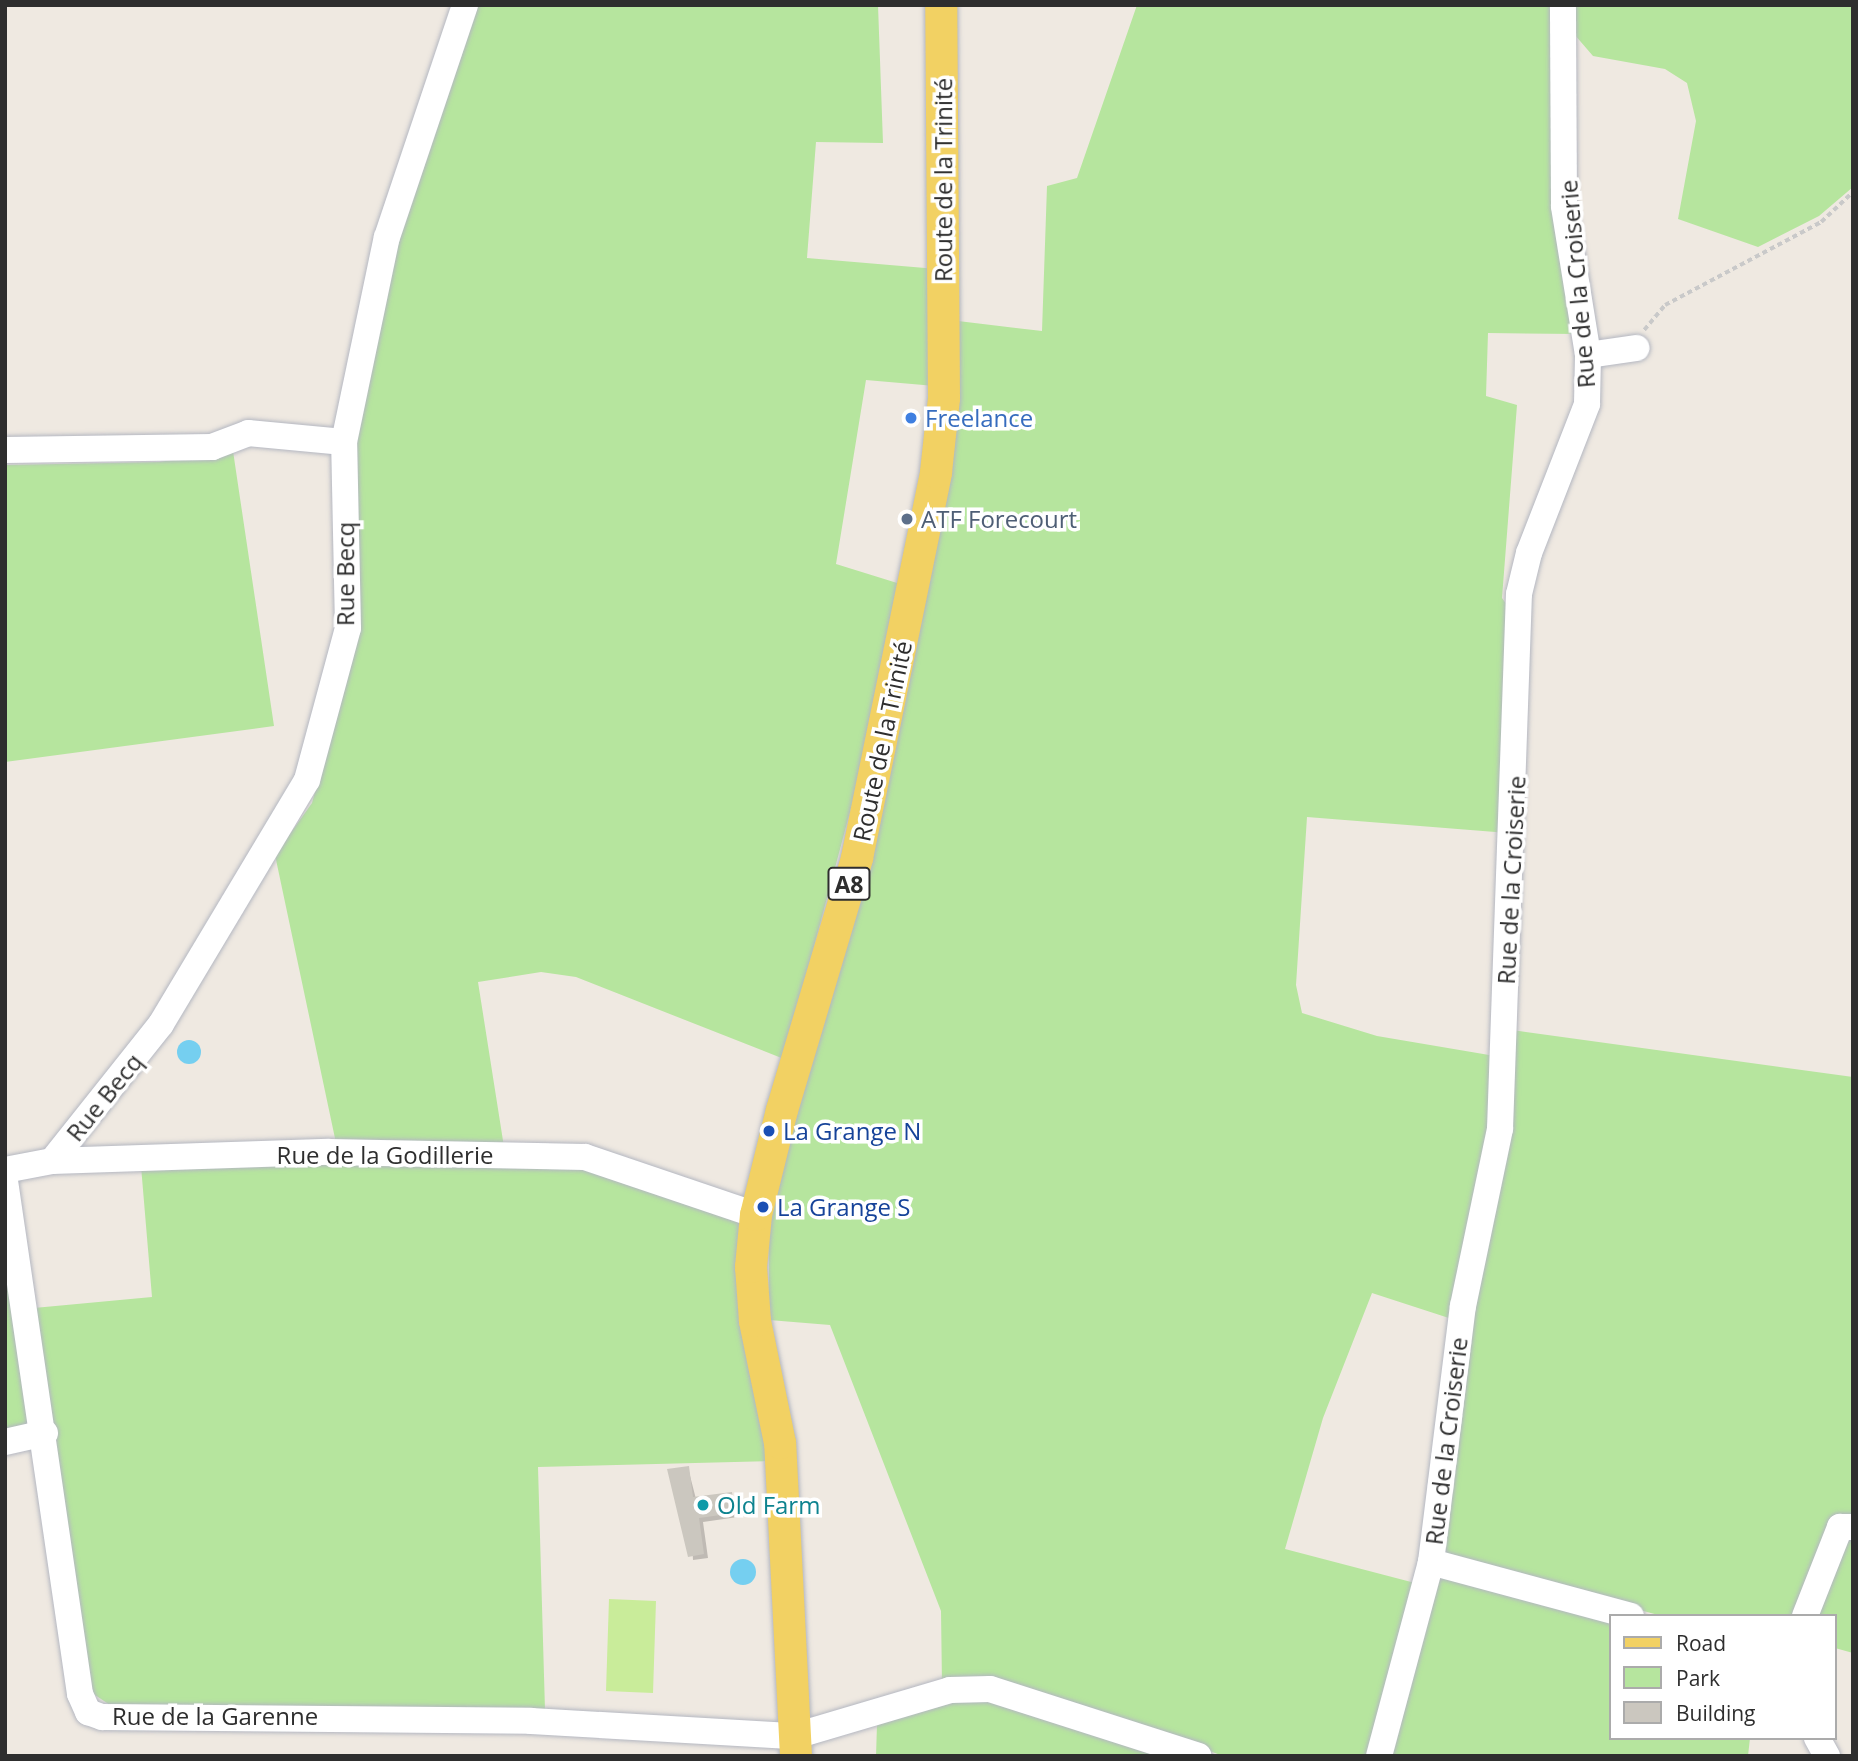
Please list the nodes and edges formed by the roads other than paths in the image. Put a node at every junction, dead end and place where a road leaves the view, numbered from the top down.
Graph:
1 (465, 5) edge
2 (941, 5) edge
3 (1563, 5) edge
4 (1636, 348) road end
5 (1588, 355) junction
6 (344, 442) junction
7 (5, 450) edge
8 (52, 1161) junction
9 (5, 1170) edge
10 (5, 1181) edge
11 (756, 1215) junction
12 (45, 1433) junction
13 (5, 1442) edge
14 (1853, 1527) edge
15 (1431, 1562) junction
16 (1624, 1614) edge
17 (1806, 1614) edge
18 (1818, 1740) edge
19 (796, 1746) edge
20 (1199, 1756) edge
21 (1380, 1756) edge
22 (1827, 1756) edge

1 - 6 street, Rue Becq
2 - 11 main road, Route de la Trinité / A8
3 - 5 street, Rue de la Croiserie
4 - 5 street
5 - 15 street, Rue de la Croiserie
6 - 7 street
6 - 8 street, Rue Becq
8 - 9 street, Rue de la Godillerie
8 - 11 street, Rue de la Godillerie
10 - 12 street, Rue de la Garenne
11 - 19 main road, Route de la Trinité / A8
12 - 13 street
12 - 19 street, Rue de la Garenne
14 - 17 street
15 - 16 street
15 - 21 street, Rue de la Croiserie
18 - 22 street
19 - 20 street

